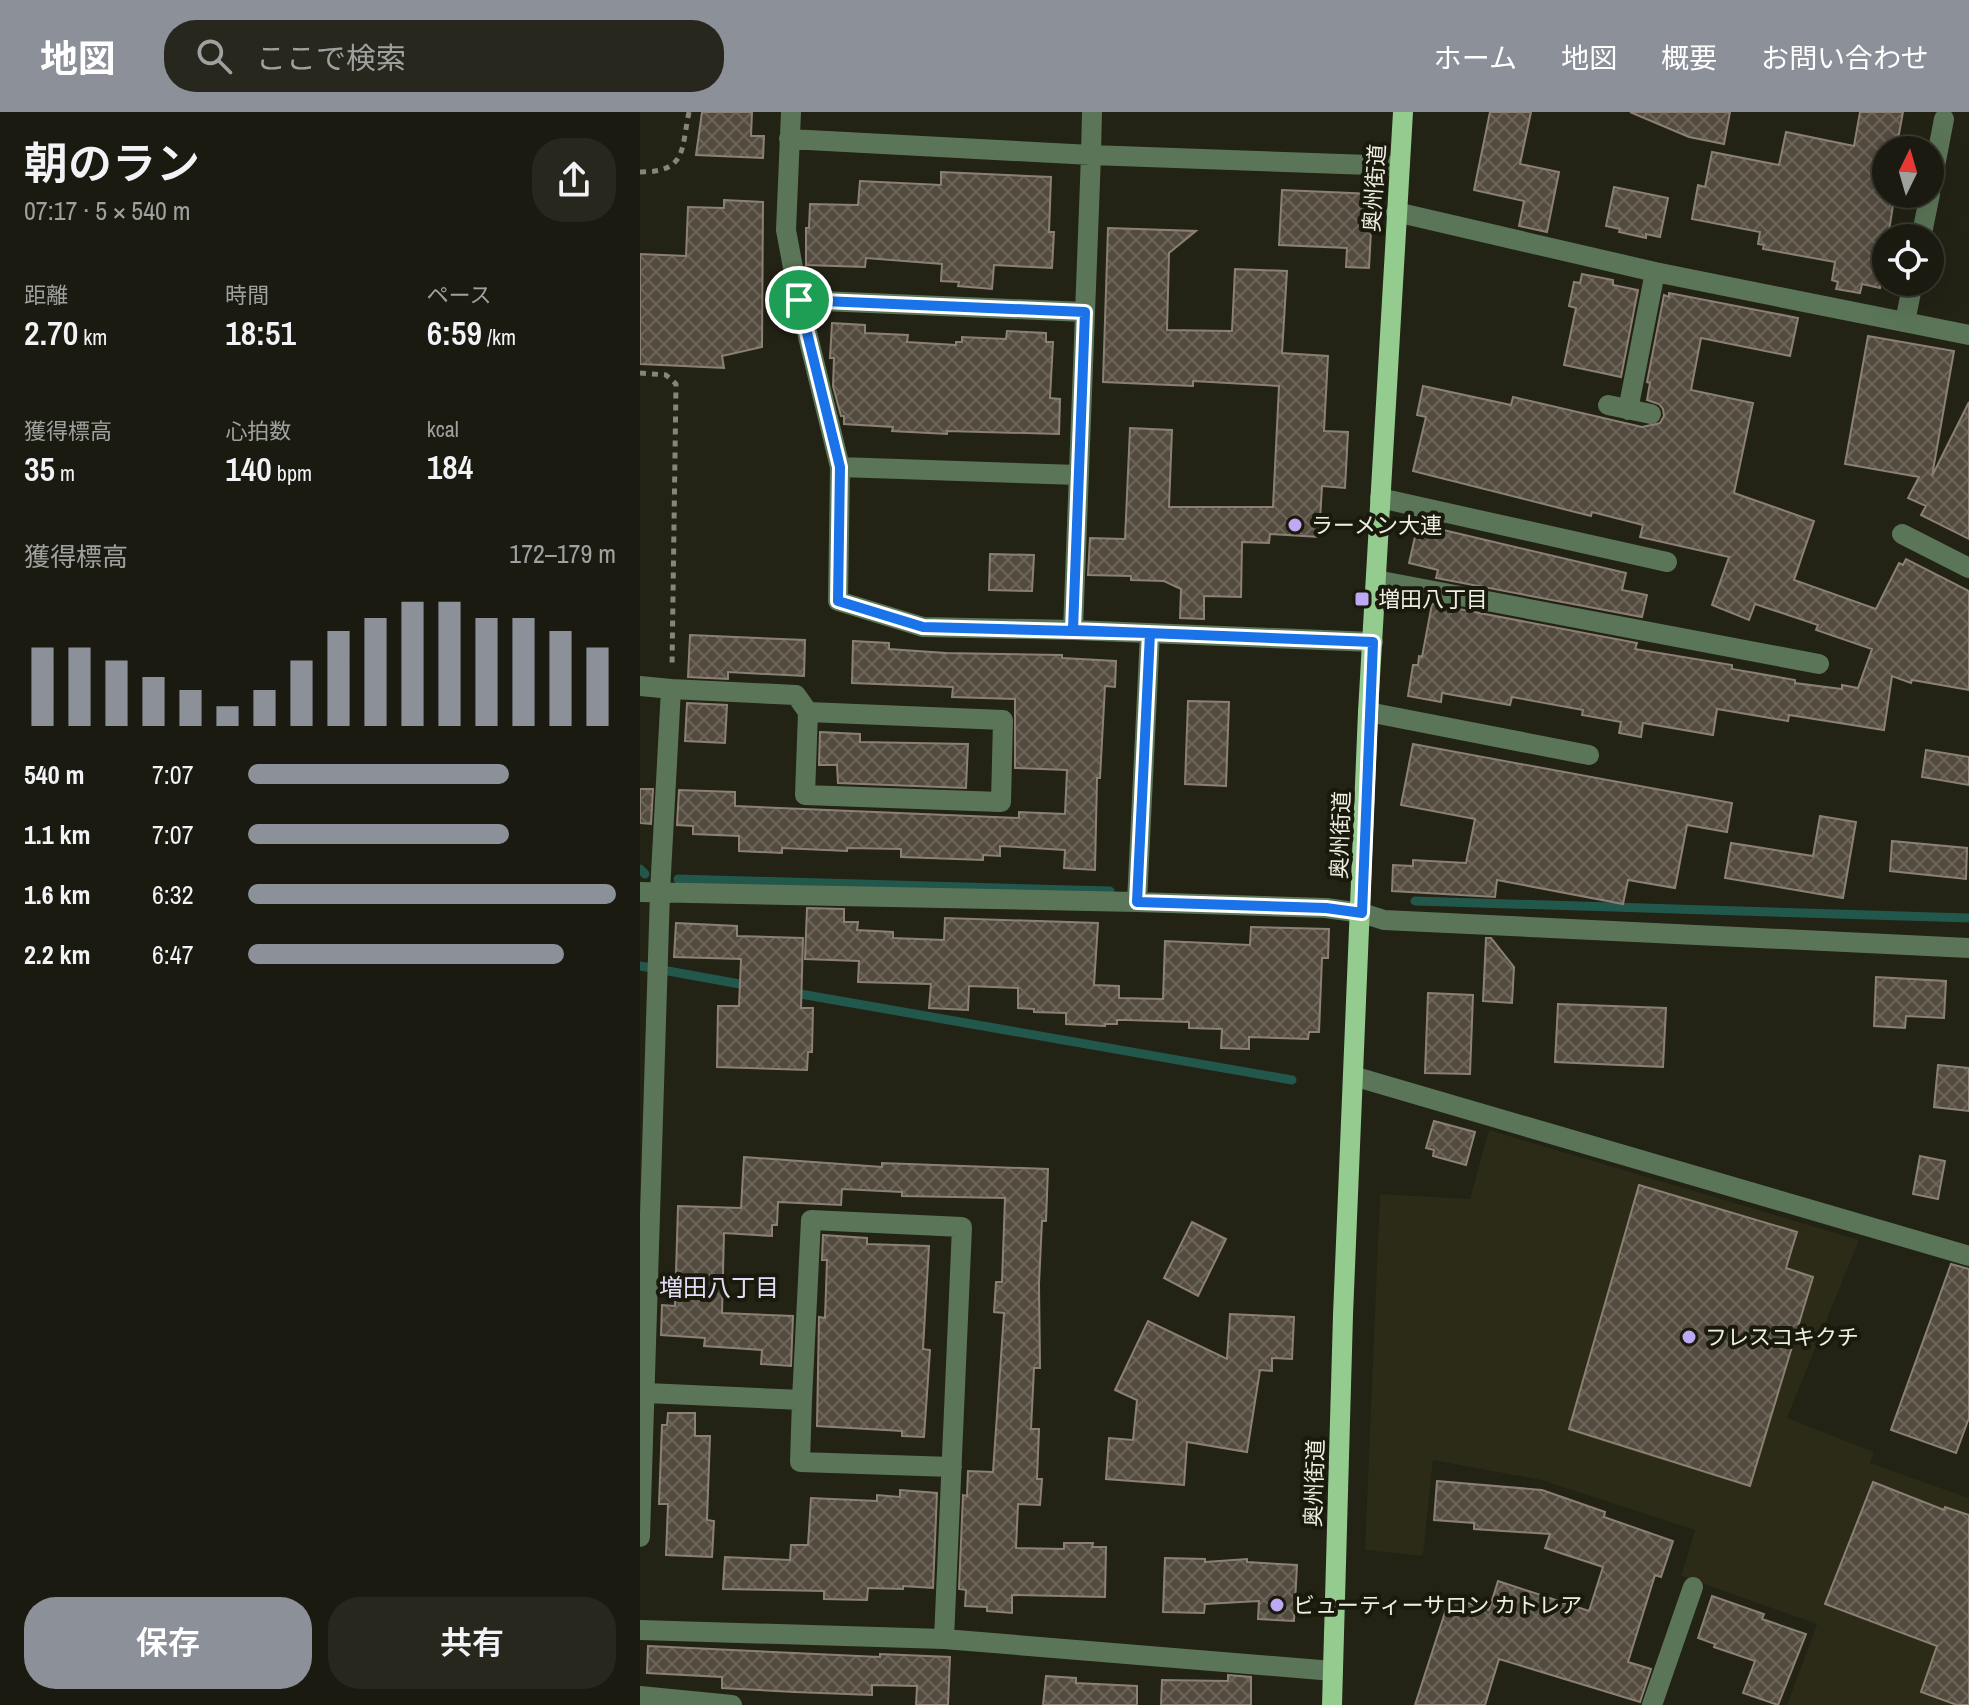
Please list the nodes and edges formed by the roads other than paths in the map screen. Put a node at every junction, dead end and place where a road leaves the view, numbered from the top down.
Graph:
1 (791, 112) edge
2 (1092, 112) edge
3 (1403, 112) edge
4 (1944, 119) dead end
5 (1941, 136) edge
6 (789, 139) junction
7 (1091, 155) junction
8 (1399, 166) junction
9 (1396, 212) junction
10 (1655, 272) junction
11 (1910, 296) edge
12 (799, 300) junction
13 (1085, 312) junction
14 (1905, 322) junction
15 (1969, 335) edge
16 (1608, 405) dead end
17 (1628, 410) junction
18 (1651, 414) dead end
19 (840, 467) junction
20 (1079, 475) junction
21 (1380, 498) junction
22 (1902, 534) dead end
23 (1667, 562) dead end
24 (1969, 568) edge
25 (1376, 580) junction
26 (1073, 630) junction
27 (1150, 633) junction
28 (1373, 642) junction
29 (1819, 664) dead end
30 (640, 686) edge
31 (671, 689) junction
32 (808, 712) junction
33 (1368, 712) junction
34 (1589, 755) dead end
35 (650, 892) edge
36 (1137, 902) junction
37 (1362, 913) junction
38 (1969, 948) edge
39 (649, 1011) edge
40 (1353, 1076) junction
41 (1969, 1256) edge
42 (646, 1393) junction
43 (802, 1400) junction
44 (952, 1467) junction
45 (640, 1537) edge
46 (1693, 1587) dead end
47 (640, 1630) edge
48 (944, 1639) junction
49 (1333, 1671) junction
50 (640, 1696) edge
51 (732, 1705) edge
52 (1332, 1705) edge
53 (1652, 1705) edge

1 - 6 street
2 - 7 street
3 - 8 main road, 奥州街道
4 - 5 street
6 - 7 street
6 - 12 street
7 - 8 street
7 - 13 street
8 - 9 main road, 奥州街道
9 - 10 street
9 - 21 main road, 奥州街道
10 - 14 street
10 - 17 street
11 - 14 street
12 - 13 street
12 - 19 street
13 - 20 street
14 - 15 street
16 - 17 street
17 - 18 street
19 - 20 street
19 - 26 street
20 - 26 street
21 - 23 street
21 - 25 main road, 奥州街道
22 - 24 street
25 - 28 main road, 奥州街道
25 - 29 street
26 - 27 street
27 - 28 street
27 - 36 street
28 - 33 main road, 奥州街道
30 - 31 street
31 - 32 street
31 - 35 street
32 - 32 street
33 - 34 street
33 - 37 main road, 奥州街道
35 - 36 street
35 - 39 street
36 - 37 street
37 - 38 street
37 - 40 main road, 奥州街道
39 - 42 street
40 - 41 street
40 - 49 main road, 奥州街道
42 - 43 street
42 - 45 street
43 - 44 street
43 - 44 street
44 - 48 street
46 - 53 street
47 - 48 street
48 - 49 street
49 - 52 main road, 奥州街道
50 - 51 street

